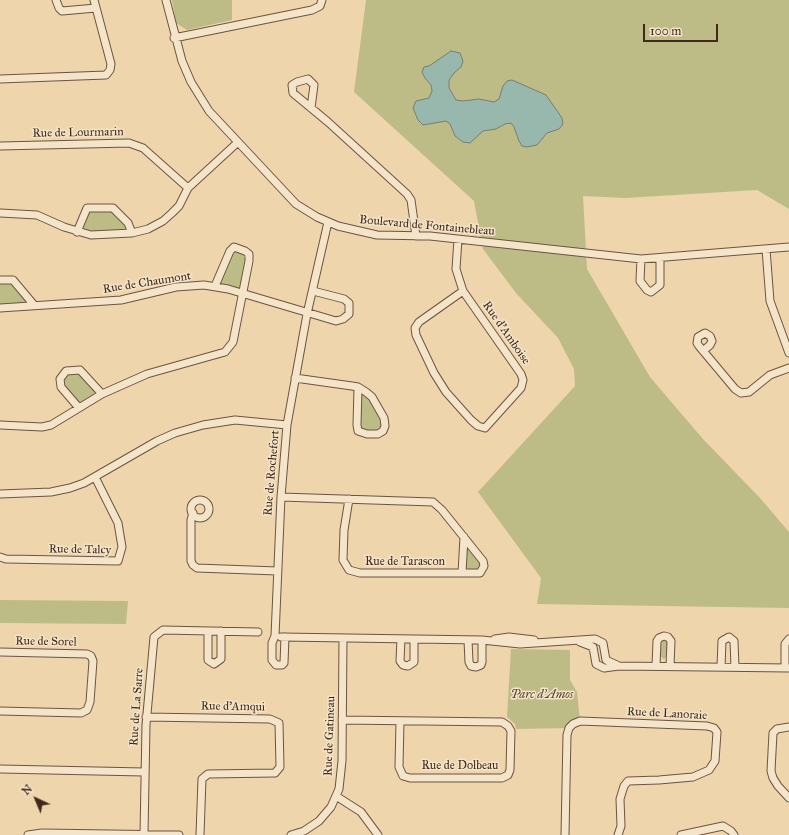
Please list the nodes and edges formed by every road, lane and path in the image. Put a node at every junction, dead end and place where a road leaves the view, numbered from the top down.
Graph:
1 (56, 0) edge
2 (94, 0) edge
3 (166, 0) edge
4 (322, 0) edge
5 (96, 8) junction
6 (174, 38) junction
7 (0, 79) edge
8 (312, 108) dead end
9 (237, 143) junction
10 (0, 146) edge
11 (188, 188) junction
12 (0, 213) edge
13 (328, 222) junction
14 (77, 232) junction
15 (132, 233) junction
16 (416, 236) junction
17 (458, 239) junction
18 (789, 247) edge
19 (766, 248) junction
20 (641, 259) junction
21 (660, 259) junction
22 (0, 280) edge
23 (215, 286) junction
24 (313, 291) junction
25 (464, 291) junction
26 (242, 293) junction
27 (34, 305) junction
28 (0, 308) edge
29 (308, 314) junction
30 (703, 351) dead end
31 (789, 353) edge
32 (789, 368) edge
33 (296, 378) junction
34 (358, 387) junction
35 (102, 394) junction
36 (79, 408) junction
37 (287, 424) junction
38 (0, 425) edge
39 (95, 477) junction
40 (0, 494) edge
41 (281, 497) junction
42 (349, 500) junction
43 (193, 513) dead end
44 (464, 537) junction
45 (0, 557) edge
46 (277, 571) junction
47 (462, 573) junction
48 (208, 631) junction
49 (221, 631) junction
50 (258, 632) dead end
51 (275, 636) junction
52 (285, 637) junction
53 (343, 638) junction
54 (401, 639) junction
55 (414, 639) junction
56 (789, 639) edge
57 (468, 640) junction
58 (482, 640) junction
59 (580, 641) junction
60 (0, 652) edge
61 (619, 666) junction
62 (656, 666) junction
63 (670, 666) junction
64 (721, 667) junction
65 (735, 667) junction
66 (787, 668) edge
67 (0, 711) edge
68 (146, 717) junction
69 (342, 720) junction
70 (400, 721) junction
71 (789, 727) edge
72 (0, 769) edge
73 (10, 769) junction
74 (144, 772) junction
75 (0, 776) edge
76 (336, 796) junction
77 (789, 798) edge
78 (28, 835) edge
79 (144, 835) edge
80 (179, 835) edge
81 (200, 835) edge
82 (291, 835) edge
83 (378, 835) edge
84 (565, 835) edge
85 (618, 835) edge
86 (681, 835) edge
87 (734, 835) edge

1 - 5 street
2 - 5 street
3 - 6 street, Boulevard de Fontainebleau
4 - 6 street
5 - 7 street
6 - 9 street, Boulevard de Fontainebleau
8 - 16 street
9 - 11 street
9 - 13 street, Boulevard de Fontainebleau
10 - 11 street, Rue de Lourmarin
11 - 15 street
12 - 14 street
13 - 16 street, Boulevard de Fontainebleau
13 - 24 street, Rue de Rochefort
14 - 15 street
14 - 15 street
16 - 17 street, Boulevard de Fontainebleau
17 - 20 street, Boulevard de Fontainebleau
17 - 25 street, Rue d'Amboise
18 - 19 street, Boulevard de Fontainebleau
19 - 21 street, Boulevard de Fontainebleau
19 - 31 street
20 - 21 street, Boulevard de Fontainebleau
20 - 21 street
22 - 27 street
23 - 26 street, Rue de Chaumont
23 - 26 street
23 - 27 street, Rue de Chaumont
24 - 29 street, Rue de Rochefort
24 - 29 street
25 - 25 street, Rue d'Amboise
26 - 29 street, Rue de Chaumont
26 - 35 street
27 - 28 street, Rue de Chaumont
29 - 33 street, Rue de Rochefort
30 - 32 street
33 - 34 street
33 - 37 street, Rue de Rochefort
34 - 34 street
35 - 36 street
35 - 36 street
36 - 38 street
37 - 39 street
37 - 41 street, Rue de Rochefort
39 - 40 street
39 - 45 street, Rue de Talcy
41 - 42 street, Rue de Tarascon
41 - 46 street, Rue de Rochefort
42 - 44 street, Rue de Tarascon
42 - 47 street, Rue de Tarascon
43 - 46 street
44 - 47 street, Rue de Tarascon
44 - 47 street, Rue de Tarascon
46 - 51 street, Rue de Rochefort
48 - 49 street, Rue de La Sarre
48 - 49 street
48 - 68 street, Rue de La Sarre
49 - 50 street, Rue de La Sarre
51 - 52 street
51 - 52 street, Rue de Rochefort
52 - 53 street
53 - 54 street
53 - 69 street, Rue de Gatineau
54 - 55 street
54 - 55 street
55 - 57 street
56 - 66 street
57 - 58 street
57 - 58 street
58 - 59 street
59 - 61 street
59 - 61 street
60 - 67 street, Rue de Sorel
61 - 62 street
62 - 63 street
62 - 63 street
63 - 64 street
64 - 65 street
64 - 65 street
65 - 66 street
68 - 74 street, Rue de La Sarre
68 - 81 street, Rue d'Amqui
69 - 70 street, Rue de Dolbeau
69 - 76 street, Rue de Gatineau
70 - 70 street, Rue de Dolbeau
71 - 77 street
72 - 73 street
73 - 74 street
73 - 75 street
74 - 79 street, Rue de La Sarre
76 - 82 street, Rue de Gatineau
76 - 83 street
78 - 79 street
79 - 80 street
84 - 85 street, Rue de Lanoraie
86 - 87 street

